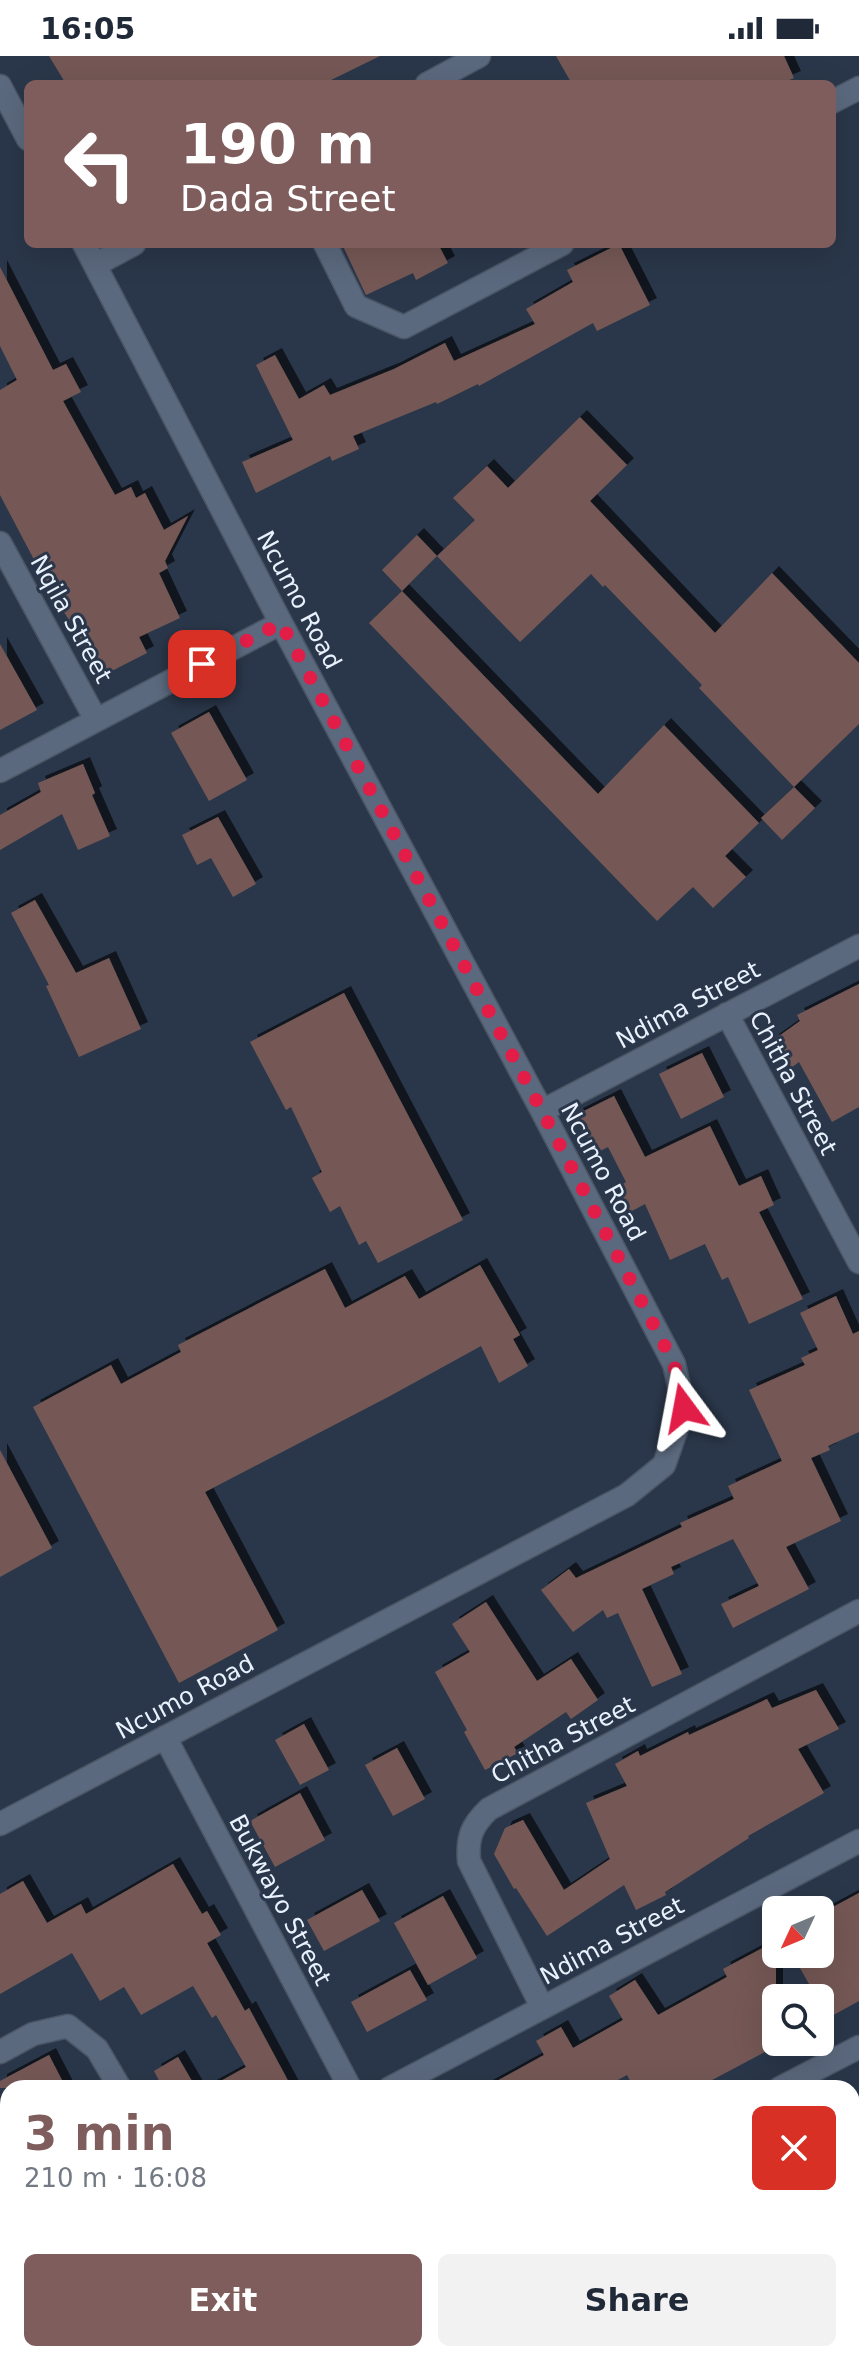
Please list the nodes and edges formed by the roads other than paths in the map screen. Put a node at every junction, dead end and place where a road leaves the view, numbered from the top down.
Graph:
1 (479, 56) edge
2 (434, 80) edge
3 (0, 86) edge
4 (859, 88) edge
5 (836, 100) edge
6 (24, 131) edge
7 (86, 248) edge
8 (127, 248) edge
9 (327, 248) edge
10 (554, 248) edge
11 (95, 265) junction
12 (0, 543) edge
13 (281, 623) junction
14 (96, 720) junction
15 (0, 771) edge
16 (859, 946) edge
17 (727, 1014) junction
18 (542, 1111) junction
19 (859, 1262) edge
20 (859, 1611) edge
21 (165, 1737) junction
22 (0, 1824) edge
23 (859, 1841) edge
24 (542, 2007) junction
25 (859, 2047) edge
26 (0, 2052) edge
27 (115, 2080) edge
28 (346, 2080) edge
29 (405, 2080) edge
30 (795, 2080) edge

1 - 2 street
3 - 6 street
4 - 5 street
7 - 11 street, Ncumo Road
8 - 11 street
9 - 10 street
11 - 13 street, Ncumo Road
12 - 14 street, Nqila Street
13 - 14 street
13 - 18 street, Ncumo Road
14 - 15 street
16 - 17 street, Ndima Street
17 - 18 street, Ndima Street
17 - 19 street, Chitha Street
18 - 21 street, Ncumo Road
20 - 24 street, Chitha Street
21 - 22 street, Ncumo Road
21 - 28 street, Bukwayo Street
23 - 24 street, Ndima Street
24 - 29 street, Ndima Street
25 - 30 street
26 - 27 street

